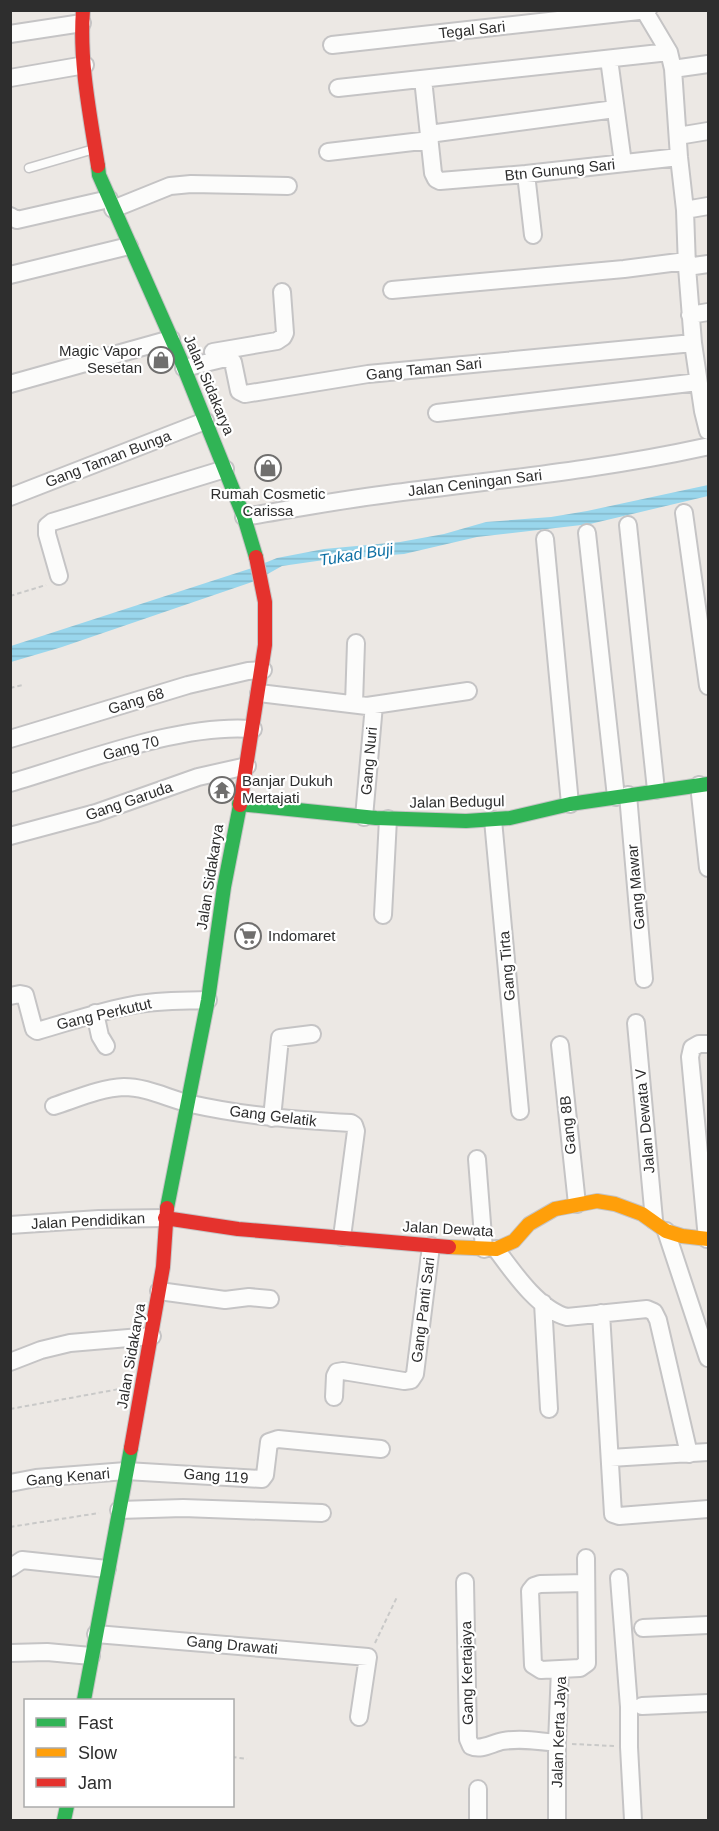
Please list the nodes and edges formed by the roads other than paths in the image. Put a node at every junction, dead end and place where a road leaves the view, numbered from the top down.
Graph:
1 (646, 11) edge
2 (82, 17) edge
3 (10, 34) edge
4 (332, 45) dead end
5 (669, 52) junction
6 (609, 58) junction
7 (708, 64) edge
8 (85, 65) junction
9 (673, 69) junction
10 (10, 78) edge
11 (423, 80) junction
12 (338, 88) dead end
13 (615, 109) junction
14 (708, 131) edge
15 (678, 135) junction
16 (429, 137) junction
17 (94, 149) junction
18 (328, 152) dead end
19 (679, 157) junction
20 (623, 163) junction
21 (29, 168) dead end
22 (526, 174) junction
23 (288, 186) dead end
24 (111, 204) junction
25 (708, 206) edge
26 (685, 210) junction
27 (10, 216) edge
28 (533, 235) dead end
29 (129, 246) junction
30 (686, 264) junction
31 (708, 264) edge
32 (10, 275) edge
33 (392, 290) dead end
34 (282, 292) dead end
35 (708, 312) edge
36 (690, 315) junction
37 (171, 339) junction
38 (693, 343) junction
39 (701, 360) edge
40 (182, 363) junction
41 (698, 382) junction
42 (10, 384) edge
43 (706, 410) edge
44 (437, 413) dead end
45 (205, 421) junction
46 (707, 439) edge
47 (225, 469) junction
48 (10, 497) edge
49 (684, 513) dead end
50 (244, 517) junction
51 (627, 525) dead end
52 (587, 533) dead end
53 (545, 539) dead end
54 (59, 576) road end
55 (356, 643) dead end
56 (263, 670) junction
57 (708, 686) edge
58 (468, 691) dead end
59 (260, 693) junction
60 (354, 704) junction
61 (374, 705) junction
62 (253, 729) junction
63 (10, 739) edge
64 (247, 766) junction
65 (10, 783) edge
66 (704, 784) edge
67 (656, 790) junction
68 (622, 796) junction
69 (239, 804) junction
70 (570, 804) junction
71 (364, 817) junction
72 (388, 819) junction
73 (493, 820) junction
74 (10, 836) edge
75 (708, 868) edge
76 (383, 915) dead end
77 (644, 979) dead end
78 (10, 996) edge
79 (208, 1000) junction
80 (95, 1013) junction
81 (636, 1023) dead end
82 (312, 1034) dead end
83 (708, 1044) edge
84 (560, 1045) dead end
85 (106, 1046) dead end
86 (189, 1104) junction
87 (54, 1106) dead end
88 (520, 1111) dead end
89 (272, 1118) junction
90 (477, 1159) dead end
91 (577, 1204) junction
92 (165, 1218) junction
93 (10, 1225) edge
94 (660, 1226) junction
95 (342, 1238) junction
96 (708, 1239) edge
97 (431, 1246) junction
98 (490, 1249) junction
99 (159, 1291) junction
100 (270, 1299) dead end
101 (543, 1303) junction
102 (601, 1313) junction
103 (152, 1336) junction
104 (708, 1358) edge
105 (10, 1362) edge
106 (334, 1397) dead end
107 (549, 1409) dead end
108 (381, 1449) dead end
109 (708, 1452) edge
110 (689, 1454) junction
111 (610, 1458) junction
112 (126, 1471) junction
113 (10, 1483) edge
114 (708, 1509) edge
115 (112, 1511) junction
116 (322, 1513) dead end
117 (586, 1558) dead end
118 (10, 1568) edge
119 (107, 1569) junction
120 (619, 1578) dead end
121 (465, 1582) dead end
122 (586, 1583) junction
123 (708, 1626) edge
124 (643, 1629) dead end
125 (96, 1634) junction
126 (10, 1653) edge
127 (92, 1656) junction
128 (560, 1669) junction
129 (84, 1699) edge
130 (708, 1703) edge
131 (642, 1706) dead end
132 (359, 1717) dead end
133 (557, 1743) junction
134 (478, 1788) dead end
135 (478, 1821) edge
136 (557, 1821) edge
137 (633, 1821) edge

1 - 4 street, Tegal Sari
1 - 5 street, Jalan Ceningan Sari
2 - 3 street
2 - 8 street, Jalan Sidakarya
5 - 6 street
5 - 9 street, Jalan Ceningan Sari
6 - 11 street
6 - 13 street
7 - 9 street
8 - 10 street
8 - 17 street, Jalan Sidakarya
9 - 15 street, Jalan Ceningan Sari
11 - 12 street
11 - 16 street
13 - 16 street
13 - 20 street
14 - 15 street
15 - 19 street, Jalan Ceningan Sari
16 - 18 street
16 - 22 street, Btn Gunung Sari
17 - 21 lane
17 - 24 street, Jalan Sidakarya
19 - 20 street, Btn Gunung Sari
19 - 26 street, Jalan Ceningan Sari
20 - 22 street, Btn Gunung Sari
22 - 28 street
23 - 24 street
24 - 27 street
24 - 29 street, Jalan Sidakarya
25 - 26 street
26 - 30 street, Jalan Ceningan Sari
29 - 32 street
29 - 37 street, Jalan Sidakarya
30 - 31 street
30 - 33 street
30 - 36 street, Jalan Ceningan Sari
34 - 40 street
35 - 36 street
36 - 38 street, Jalan Ceningan Sari
37 - 40 street, Jalan Sidakarya
37 - 42 street
38 - 39 street, Jalan Ceningan Sari
38 - 40 street, Gang Taman Sari
39 - 41 street, Jalan Ceningan Sari
40 - 45 street, Jalan Sidakarya
41 - 43 street, Jalan Ceningan Sari
41 - 44 street
43 - 46 street, Jalan Ceningan Sari
45 - 47 street, Jalan Sidakarya
45 - 48 street, Gang Taman Bunga
46 - 50 street, Jalan Ceningan Sari
47 - 50 street, Jalan Sidakarya
47 - 54 street
49 - 57 street
50 - 56 street, Jalan Sidakarya
51 - 67 street
52 - 68 street, Gang Mawar
53 - 70 street
55 - 60 street
56 - 59 street, Jalan Sidakarya
56 - 63 street, Gang 68
58 - 61 street
59 - 60 street
59 - 62 street, Jalan Sidakarya
60 - 61 street
61 - 71 street, Gang Nuri
62 - 64 street, Jalan Sidakarya
62 - 65 street, Gang 70
64 - 69 street, Jalan Sidakarya
64 - 74 street, Gang Garuda
66 - 67 street, Jalan Bedugul
66 - 75 street
67 - 68 street, Jalan Bedugul
68 - 70 street, Jalan Bedugul
68 - 77 street, Gang Mawar
69 - 71 street, Jalan Bedugul
69 - 79 street, Jalan Sidakarya
70 - 73 street, Jalan Bedugul
71 - 72 street, Jalan Bedugul
72 - 73 street, Jalan Bedugul
72 - 76 street
73 - 88 street, Gang Tirta
78 - 80 street, Gang Perkutut
79 - 80 street, Gang Perkutut
79 - 86 street, Jalan Sidakarya
80 - 85 street
81 - 94 street, Jalan Dewata V
82 - 89 street
83 - 96 street
84 - 91 street, Gang 8B
86 - 87 street, Gang Gelatik
86 - 89 street, Gang Gelatik
86 - 92 street, Jalan Sidakarya
89 - 95 street, Gang Gelatik
90 - 98 street
91 - 94 street, Jalan Dewata
91 - 98 street, Jalan Dewata
92 - 93 street, Jalan Pendidikan
92 - 95 street, Jalan Dewata
92 - 99 street, Jalan Sidakarya
94 - 96 street, Jalan Dewata
94 - 104 street, Jalan Dewata V
95 - 97 street, Jalan Dewata
97 - 98 street, Jalan Dewata
97 - 106 street, Gang Panti Sari
98 - 101 street
99 - 100 street
99 - 103 street, Jalan Sidakarya
101 - 102 street
101 - 107 street
102 - 110 street
102 - 111 street
103 - 105 street
103 - 112 street, Jalan Sidakarya
108 - 112 street, Gang 119
109 - 110 street
110 - 111 street
111 - 114 street
112 - 113 street, Gang Kenari
112 - 115 street, Jalan Sidakarya
115 - 116 street
115 - 119 street, Jalan Sidakarya
117 - 122 street, Jalan Kerta Jaya
118 - 119 street
119 - 125 street, Jalan Sidakarya
120 - 137 street
121 - 133 street, Gang Kertajaya
122 - 128 street, Jalan Kerta Jaya
122 - 128 street
123 - 124 street
125 - 127 street, Jalan Sidakarya
125 - 132 street, Gang Drawati
126 - 127 street
127 - 129 street, Jalan Sidakarya
128 - 133 street, Jalan Kerta Jaya
130 - 131 street
133 - 136 street, Jalan Kerta Jaya
134 - 135 street

